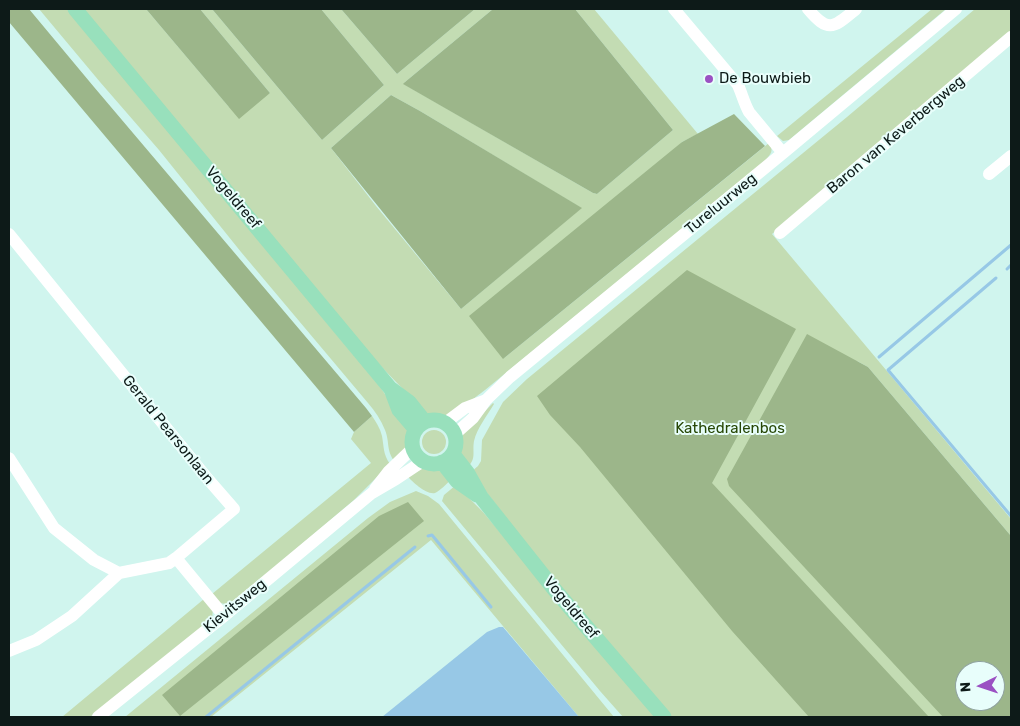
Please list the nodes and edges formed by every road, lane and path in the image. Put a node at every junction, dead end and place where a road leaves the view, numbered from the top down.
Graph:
1 (75, 9) edge
2 (674, 9) edge
3 (808, 9) edge
4 (856, 9) edge
5 (956, 9) edge
6 (1011, 37) edge
7 (783, 153) junction
8 (1011, 156) edge
9 (989, 174) dead end
10 (780, 233) dead end
11 (9, 234) edge
12 (421, 426) junction
13 (450, 428) junction
14 (413, 448) junction
15 (9, 458) edge
16 (447, 458) junction
17 (423, 461) junction
18 (372, 493) junction
19 (176, 558) junction
20 (119, 574) junction
21 (224, 616) junction
22 (9, 651) edge
23 (98, 717) edge
24 (664, 717) edge

1 - 12 main road, Vogeldreef
2 - 7 street
3 - 4 street
5 - 7 street, Tureluurweg
6 - 10 street, Baron van Keverbergweg
7 - 13 street, Tureluurweg
8 - 9 street
11 - 19 street, Gerald Pearsonlaan
12 - 13 main road
12 - 14 main road
13 - 16 main road
14 - 17 main road
14 - 18 street, Kievitsweg
15 - 20 street
16 - 17 main road
16 - 24 main road, Vogeldreef
17 - 18 street, Kievitsweg
18 - 21 street, Kievitsweg
19 - 20 street
19 - 21 street
20 - 22 street
21 - 23 street, Kievitsweg

